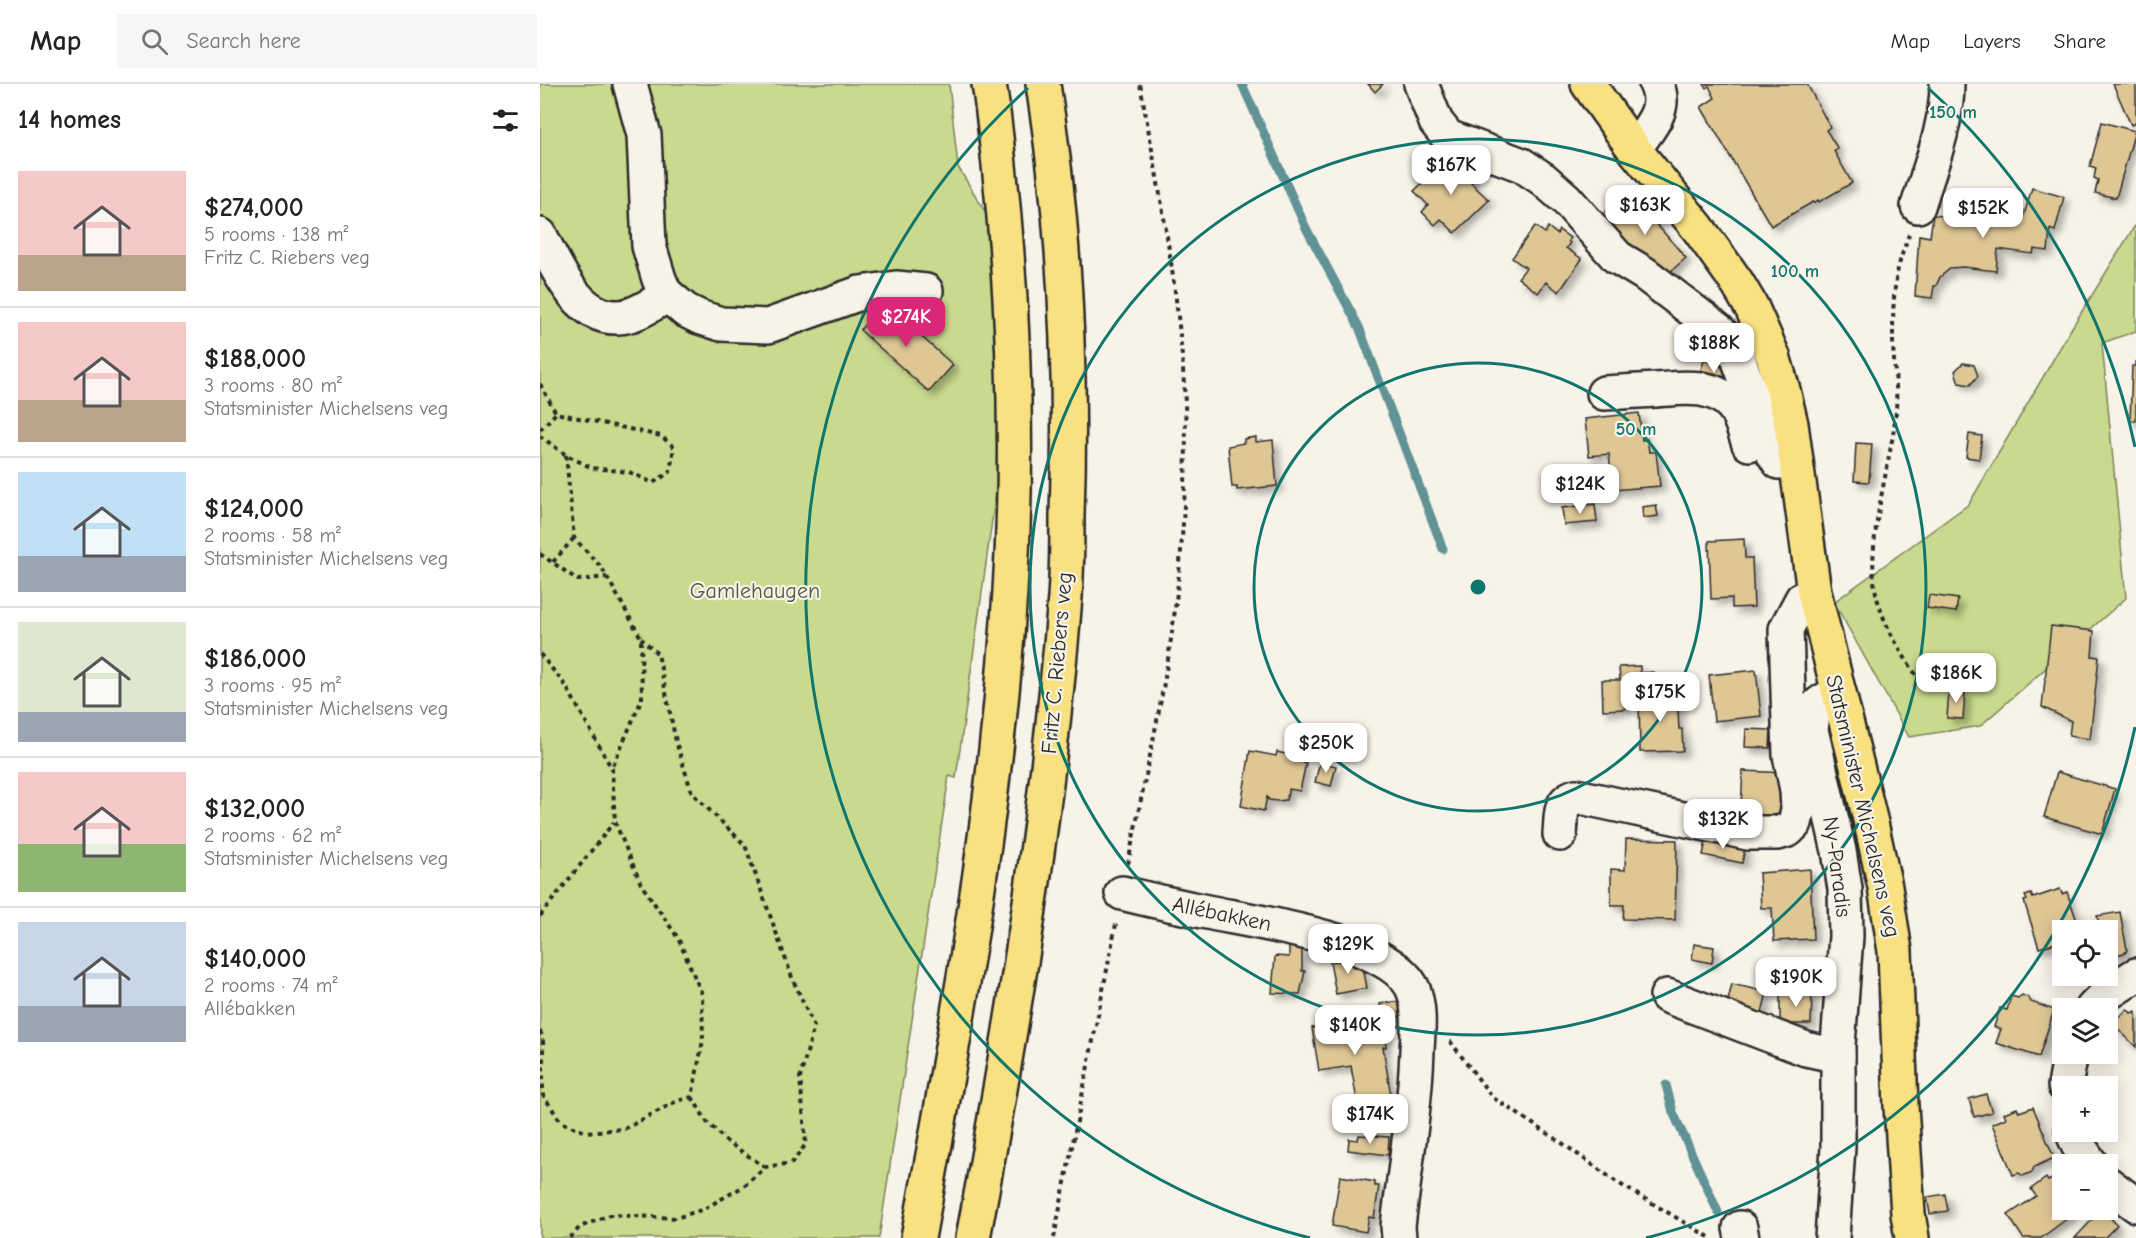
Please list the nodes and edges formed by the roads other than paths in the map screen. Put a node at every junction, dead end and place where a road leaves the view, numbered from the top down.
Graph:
1 (630, 84) edge
2 (989, 84) edge
3 (1043, 84) edge
4 (1420, 84) edge
5 (1588, 84) edge
6 (1656, 84) edge
7 (1947, 84) edge
8 (1634, 149) junction
9 (1918, 206) road end
10 (540, 236) edge
11 (926, 291) dead end
12 (665, 292) junction
13 (1605, 393) dead end
14 (1787, 460) junction
15 (1814, 592) junction
16 (1839, 693) junction
17 (1560, 834) dead end
18 (1122, 893) road end
19 (2136, 975) edge
20 (1667, 996) dead end
21 (2103, 998) edge
22 (1838, 1051) junction
23 (2118, 1192) edge
24 (2136, 1206) edge
25 (918, 1238) edge
26 (973, 1238) edge
27 (1399, 1238) edge
28 (1832, 1238) edge
29 (1912, 1238) edge

1 - 12 street
2 - 25 main road
3 - 26 main road, Fritz C. Riebers veg
4 - 14 street, Statsminister Michelsens veg
5 - 8 main road, Statsminister Michelsens veg
6 - 8 street
7 - 9 street
8 - 14 main road, Statsminister Michelsens veg
10 - 12 street
11 - 12 street
13 - 14 street
14 - 15 main road, Statsminister Michelsens veg
15 - 16 main road, Statsminister Michelsens veg
15 - 17 street, Statsminister Michelsens veg
16 - 22 street, Ny-Paradis
16 - 29 main road, Statsminister Michelsens veg
18 - 27 street, Allébakken
19 - 21 street
20 - 22 street
22 - 28 street, Ny-Paradis
23 - 24 street

